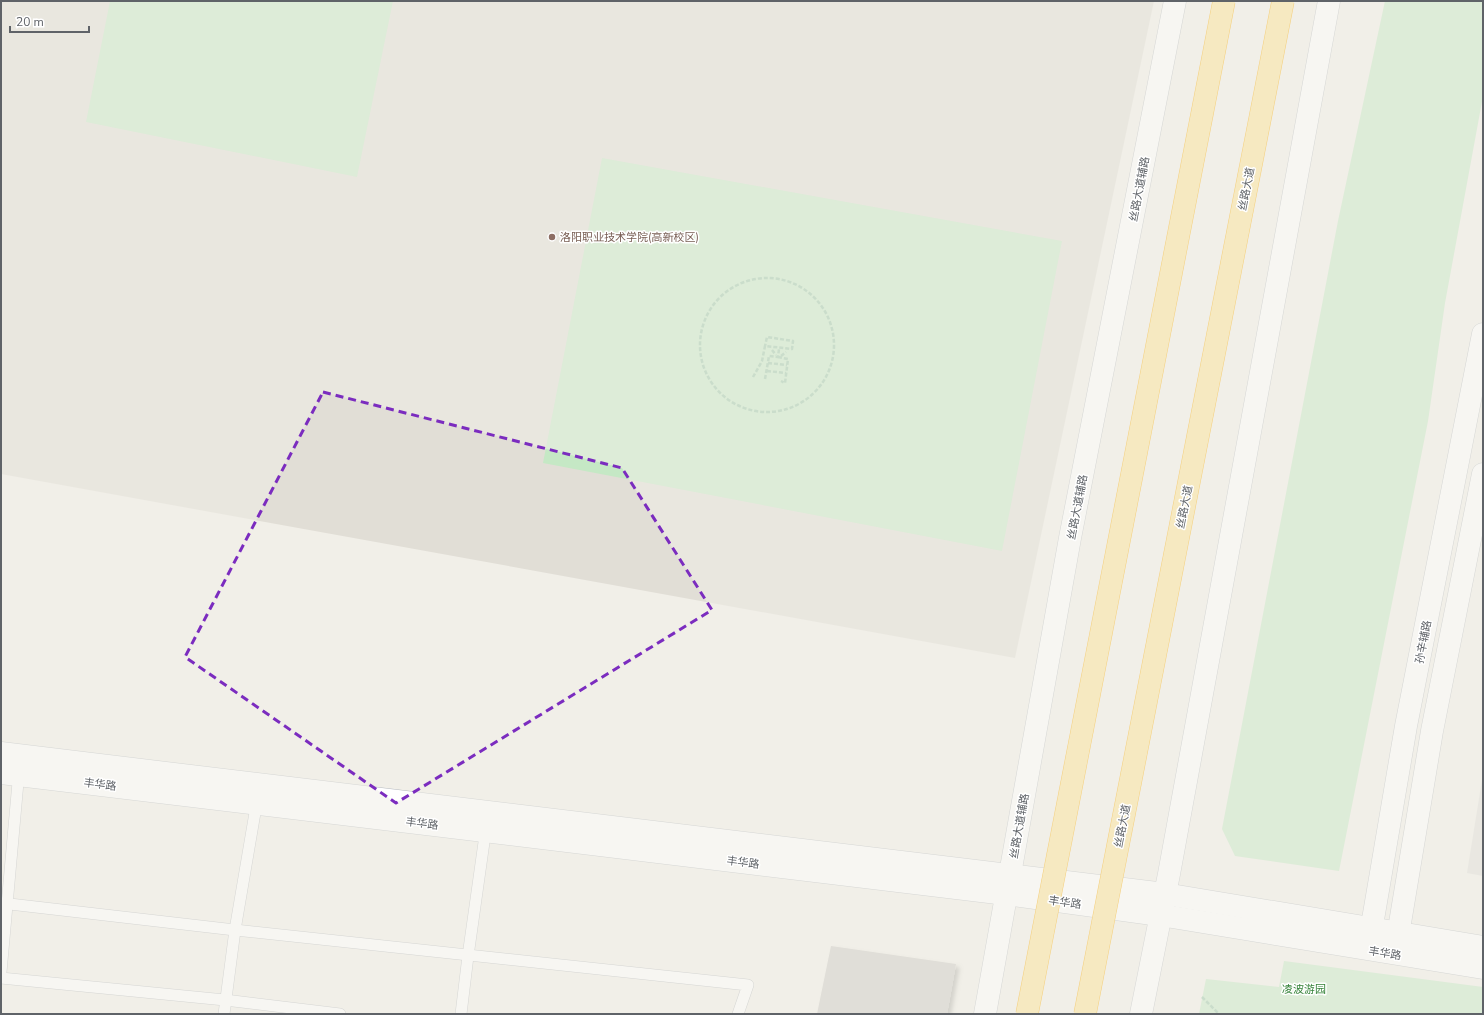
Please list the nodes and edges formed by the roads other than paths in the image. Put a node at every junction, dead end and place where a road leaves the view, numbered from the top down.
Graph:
1 (1175, 1) edge
2 (1224, 1) edge
3 (1282, 1) edge
4 (1329, 1) edge
5 (1483, 334) edge
6 (1483, 474) edge
7 (10, 764) edge
8 (258, 794) junction
9 (487, 821) junction
10 (1008, 885) junction
11 (1165, 894) junction
12 (4, 903) edge
13 (1160, 915) junction
14 (1371, 928) junction
15 (236, 930) junction
16 (1398, 932) junction
17 (1483, 947) edge
18 (1367, 950) junction
19 (1394, 954) junction
20 (468, 956) junction
21 (1483, 968) edge
22 (1, 972) edge
23 (1, 978) edge
24 (225, 1000) junction
25 (224, 1014) edge
26 (340, 1014) edge
27 (461, 1014) edge
28 (738, 1014) edge
29 (985, 1014) edge
30 (1027, 1014) edge
31 (1085, 1014) edge
32 (1140, 1014) edge

1 - 10 street, 丝路大道辅路
2 - 30 highway, bridge
3 - 31 highway, 丝路大道, bridge
4 - 11 street
5 - 14 street, 孙辛辅路
6 - 16 street
7 - 8 street, 丰华路
7 - 12 lane
8 - 9 street, 丰华路
8 - 15 lane
9 - 10 street, 丰华路
9 - 20 lane
10 - 11 street, 丰华路
10 - 13 street, 丰华路
10 - 29 street, 丝路大道辅路
11 - 13 street
11 - 14 street, 丰华路
12 - 15 lane
12 - 22 lane
13 - 18 street, 丰华路
13 - 32 street
14 - 16 street, 丰华路
14 - 18 street, 孙辛辅路
15 - 20 lane
15 - 24 lane
16 - 17 street, 丰华路
16 - 19 street
18 - 19 street, 丰华路
19 - 21 street, 丰华路
20 - 27 lane
20 - 28 lane
23 - 24 lane
24 - 25 lane
24 - 26 lane

